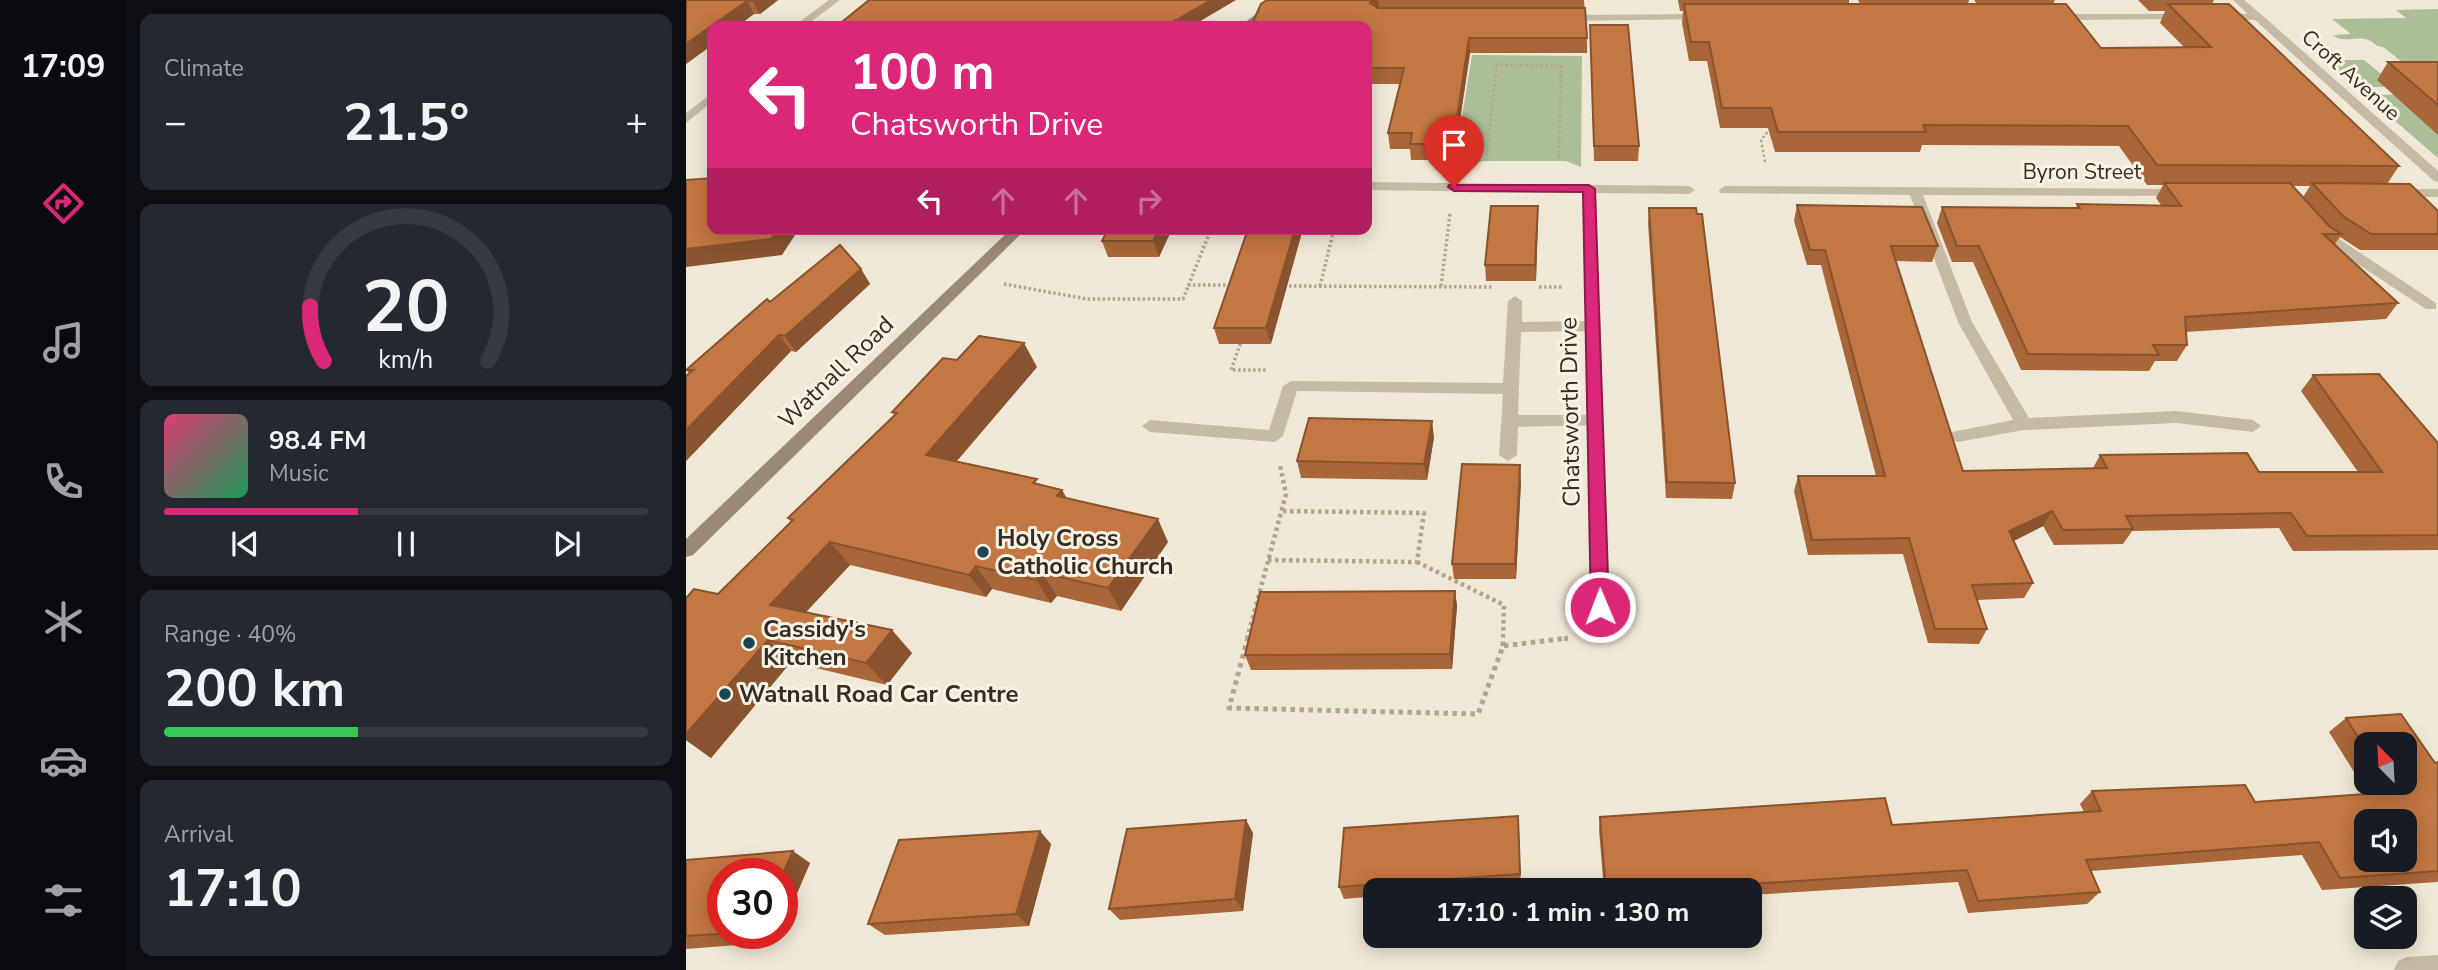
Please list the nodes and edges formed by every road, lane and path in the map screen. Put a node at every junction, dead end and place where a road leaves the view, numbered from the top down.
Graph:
1 (835, 0) edge
2 (1281, 0) edge
3 (2238, 0) edge
4 (2258, 17) junction
5 (1551, 18) edge
6 (1718, 18) edge
7 (2040, 18) edge
8 (2200, 18) edge
9 (2213, 18) edge
10 (806, 21) edge
11 (1252, 21) edge
12 (707, 100) edge
13 (686, 119) edge
14 (1773, 126) edge
15 (2438, 178) edge
16 (1372, 186) edge
17 (1454, 187) junction
18 (1483, 188) junction
19 (1558, 188) junction
20 (1589, 189) junction
21 (1689, 190) dead end
22 (1725, 190) dead end
23 (1770, 190) junction
24 (1915, 191) junction
25 (2203, 192) edge
26 (2377, 192) edge
27 (2438, 193) edge
28 (2312, 221) edge
29 (1013, 235) edge
30 (1209, 235) edge
31 (1333, 235) edge
32 (969, 278) junction
33 (1188, 285) junction
34 (1236, 285) edge
35 (1272, 286) edge
36 (1321, 286) junction
37 (1441, 286) junction
38 (1503, 287) edge
39 (1528, 287) edge
40 (1592, 287) junction
41 (1514, 300) dead end
42 (2431, 306) dead end
43 (1593, 326) junction
44 (1513, 327) junction
45 (1244, 334) edge
46 (1291, 386) junction
47 (1510, 389) junction
48 (1509, 421) junction
49 (1595, 421) junction
50 (2024, 424) junction
51 (1150, 426) dead end
52 (2253, 426) dead end
53 (1275, 436) junction
54 (1958, 436) dead end
55 (1508, 455) dead end
56 (1281, 511) junction
57 (686, 550) edge
58 (1268, 560) junction
59 (1418, 562) junction
60 (1600, 634) joint
61 (1503, 646) junction
62 (2438, 968) edge
63 (2407, 970) edge

1 - 10 street
2 - 11 main road
3 - 4 street, Croft Avenue
4 - 9 street
4 - 15 street, Croft Avenue
5 - 6 street
7 - 8 street
12 - 13 street
14 - 23 path
16 - 17 street
17 - 18 street
17 - 37 path
18 - 19 street
18 - 19 path
19 - 20 street
20 - 21 street
20 - 40 street, Chatsworth Drive
22 - 23 street, Byron Street
23 - 24 street, Byron Street
24 - 25 street, Byron Street
24 - 50 street
26 - 27 street
28 - 42 street
29 - 32 main road, Watnall Road
30 - 33 path
31 - 36 path
32 - 33 path
32 - 57 main road, Watnall Road
33 - 34 path
35 - 36 path
36 - 37 path
37 - 38 path
39 - 40 path
40 - 43 street, Chatsworth Drive
41 - 44 street
43 - 44 street
43 - 49 street, Chatsworth Drive
44 - 47 street
45 - 46 path
46 - 47 street
46 - 53 street
47 - 48 street
48 - 49 street
48 - 55 street
49 - 60 street, Chatsworth Drive
50 - 52 street
50 - 54 street
51 - 53 street
53 - 56 path
56 - 58 path
56 - 59 path
58 - 59 path
58 - 61 path
59 - 61 path
60 - 61 path
62 - 63 street

